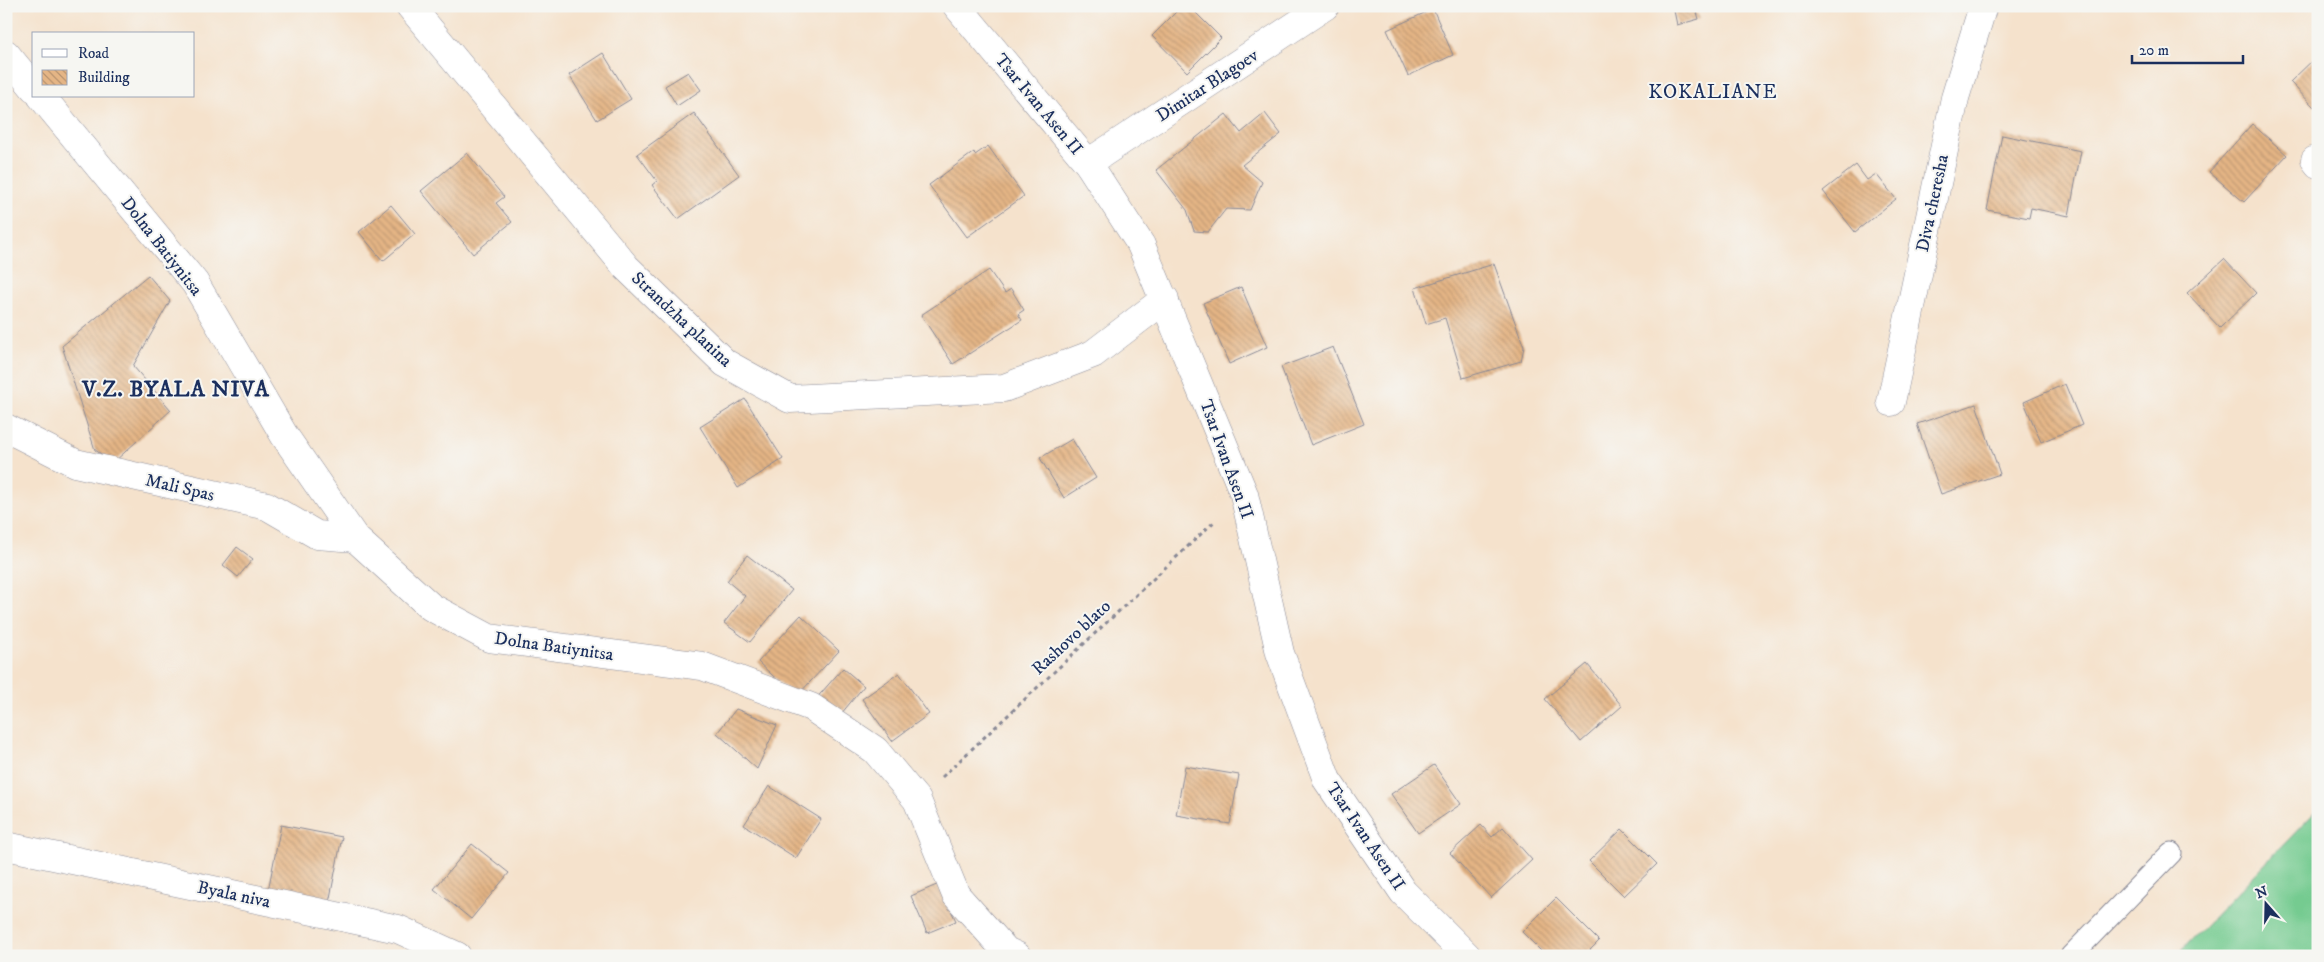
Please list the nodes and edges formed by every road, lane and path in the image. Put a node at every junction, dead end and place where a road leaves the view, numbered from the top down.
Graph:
1 (410, 6) edge
2 (957, 6) edge
3 (1325, 6) edge
4 (1983, 6) edge
5 (6, 54) edge
6 (32, 86) edge
7 (43, 98) edge
8 (1088, 163) junction
9 (1166, 299) junction
10 (1890, 402) dead end
11 (6, 428) edge
12 (1244, 494) junction
13 (355, 538) junction
14 (917, 800) junction
15 (6, 846) edge
16 (2171, 853) dead end
17 (457, 956) edge
18 (1017, 956) edge
19 (1467, 956) edge
20 (2071, 956) edge

1 - 9 street, Strandzha planina
2 - 8 street, Tsar Ivan Asen II
3 - 8 street, Dimitar Blagoev
4 - 10 street, Diva cheresha
5 - 6 street
7 - 13 street, Dolna Batiynitsa
8 - 9 street, Tsar Ivan Asen II
9 - 12 street, Tsar Ivan Asen II
11 - 13 street, Mali Spas
12 - 14 path, Rashovo blato
12 - 19 street, Tsar Ivan Asen II
13 - 14 street, Dolna Batiynitsa
14 - 18 street, Dolna Batiynitsa
15 - 17 street, Byala niva
16 - 20 lane

